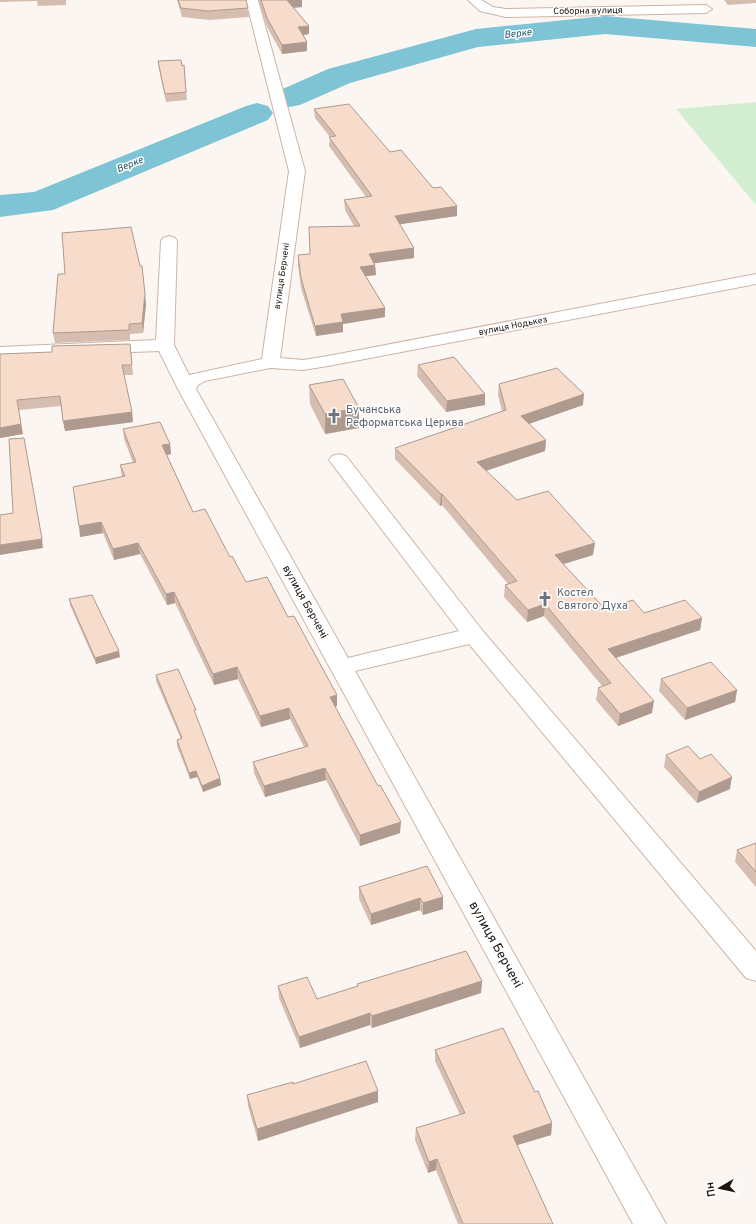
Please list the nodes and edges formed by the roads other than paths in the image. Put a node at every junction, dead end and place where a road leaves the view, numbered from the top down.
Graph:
1 (252, 0) edge
2 (474, 0) edge
3 (706, 9) dead end
4 (169, 241) dead end
5 (756, 280) edge
6 (165, 345) junction
7 (0, 352) edge
8 (270, 363) junction
9 (187, 389) junction
10 (339, 460) dead end
11 (474, 635) junction
12 (341, 667) junction
13 (756, 970) edge
14 (650, 1224) edge

1 - 8 street, вулиця Берчені
2 - 3 street, Соборна вулиця
4 - 6 street, вулиця Берчені
5 - 8 street, вулиця Нодькез
6 - 7 street
6 - 9 street, вулиця Берчені
8 - 9 street
9 - 12 street, вулиця Берчені
10 - 11 street
11 - 12 street
11 - 13 street
12 - 14 street, вулиця Берчені

